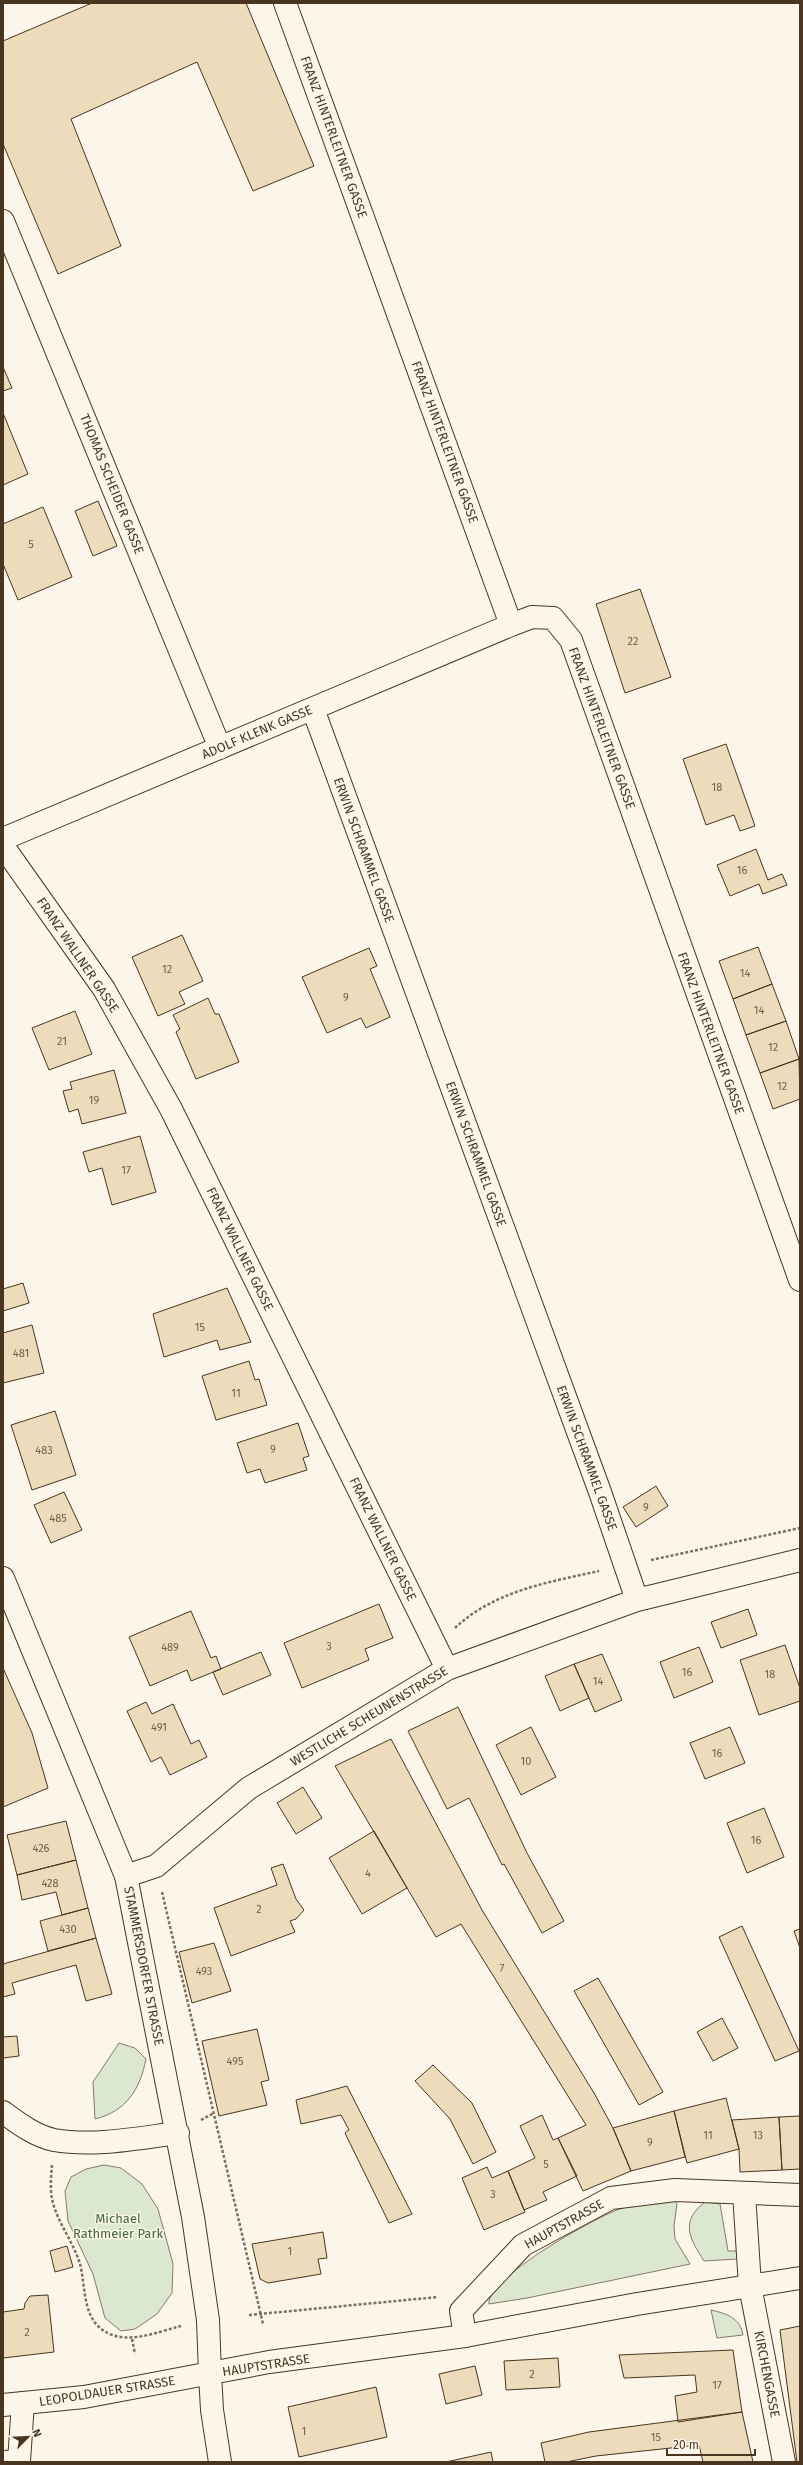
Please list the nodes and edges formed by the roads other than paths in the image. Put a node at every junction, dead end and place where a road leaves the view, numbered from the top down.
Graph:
1 (285, 3) edge
2 (3, 221) edge
3 (511, 625) junction
4 (313, 709) junction
5 (220, 748) junction
6 (3, 839) edge
7 (3, 846) edge
8 (800, 1280) edge
9 (800, 1560) edge
10 (3, 1578) edge
11 (636, 1600) junction
12 (447, 1669) junction
13 (126, 1876) junction
14 (3, 2112) edge
15 (178, 2133) junction
16 (744, 2193) junction
17 (800, 2195) edge
18 (800, 2278) edge
19 (750, 2286) junction
20 (464, 2336) junction
21 (210, 2374) junction
22 (13, 2404) edge
23 (3, 2462) edge
24 (220, 2462) edge
25 (784, 2462) edge

1 - 3 street, FRANZ HINTERLEITNER GASSE
2 - 5 street, THOMAS SCHEIDER GASSE
3 - 4 street, ADOLF KLENK GASSE
3 - 8 street, FRANZ HINTERLEITNER GASSE
4 - 5 street, ADOLF KLENK GASSE
4 - 11 street, ERWIN SCHRAMMEL GASSE
5 - 6 street, ADOLF KLENK GASSE
7 - 12 street, FRANZ WALLNER GASSE
9 - 11 street, WESTLICHE SCHEUNENSTRASSE
10 - 13 street, STAMMERSDORFER STRASSE
11 - 12 street, WESTLICHE SCHEUNENSTRASSE
12 - 13 street, WESTLICHE SCHEUNENSTRASSE
13 - 15 street, STAMMERSDORFER STRASSE
14 - 15 street
15 - 21 street, STAMMERSDORFER STRASSE
16 - 17 street, HAUPTSTRASSE
16 - 19 street
16 - 20 street, HAUPTSTRASSE
18 - 19 street, HAUPTSTRASSE
19 - 20 street, HAUPTSTRASSE
19 - 25 street, KIRCHENGASSE
20 - 21 street, HAUPTSTRASSE
21 - 22 street, LEOPOLDAUER STRASSE
21 - 24 street, STAMMERSDORFER STRASSE
22 - 23 street

